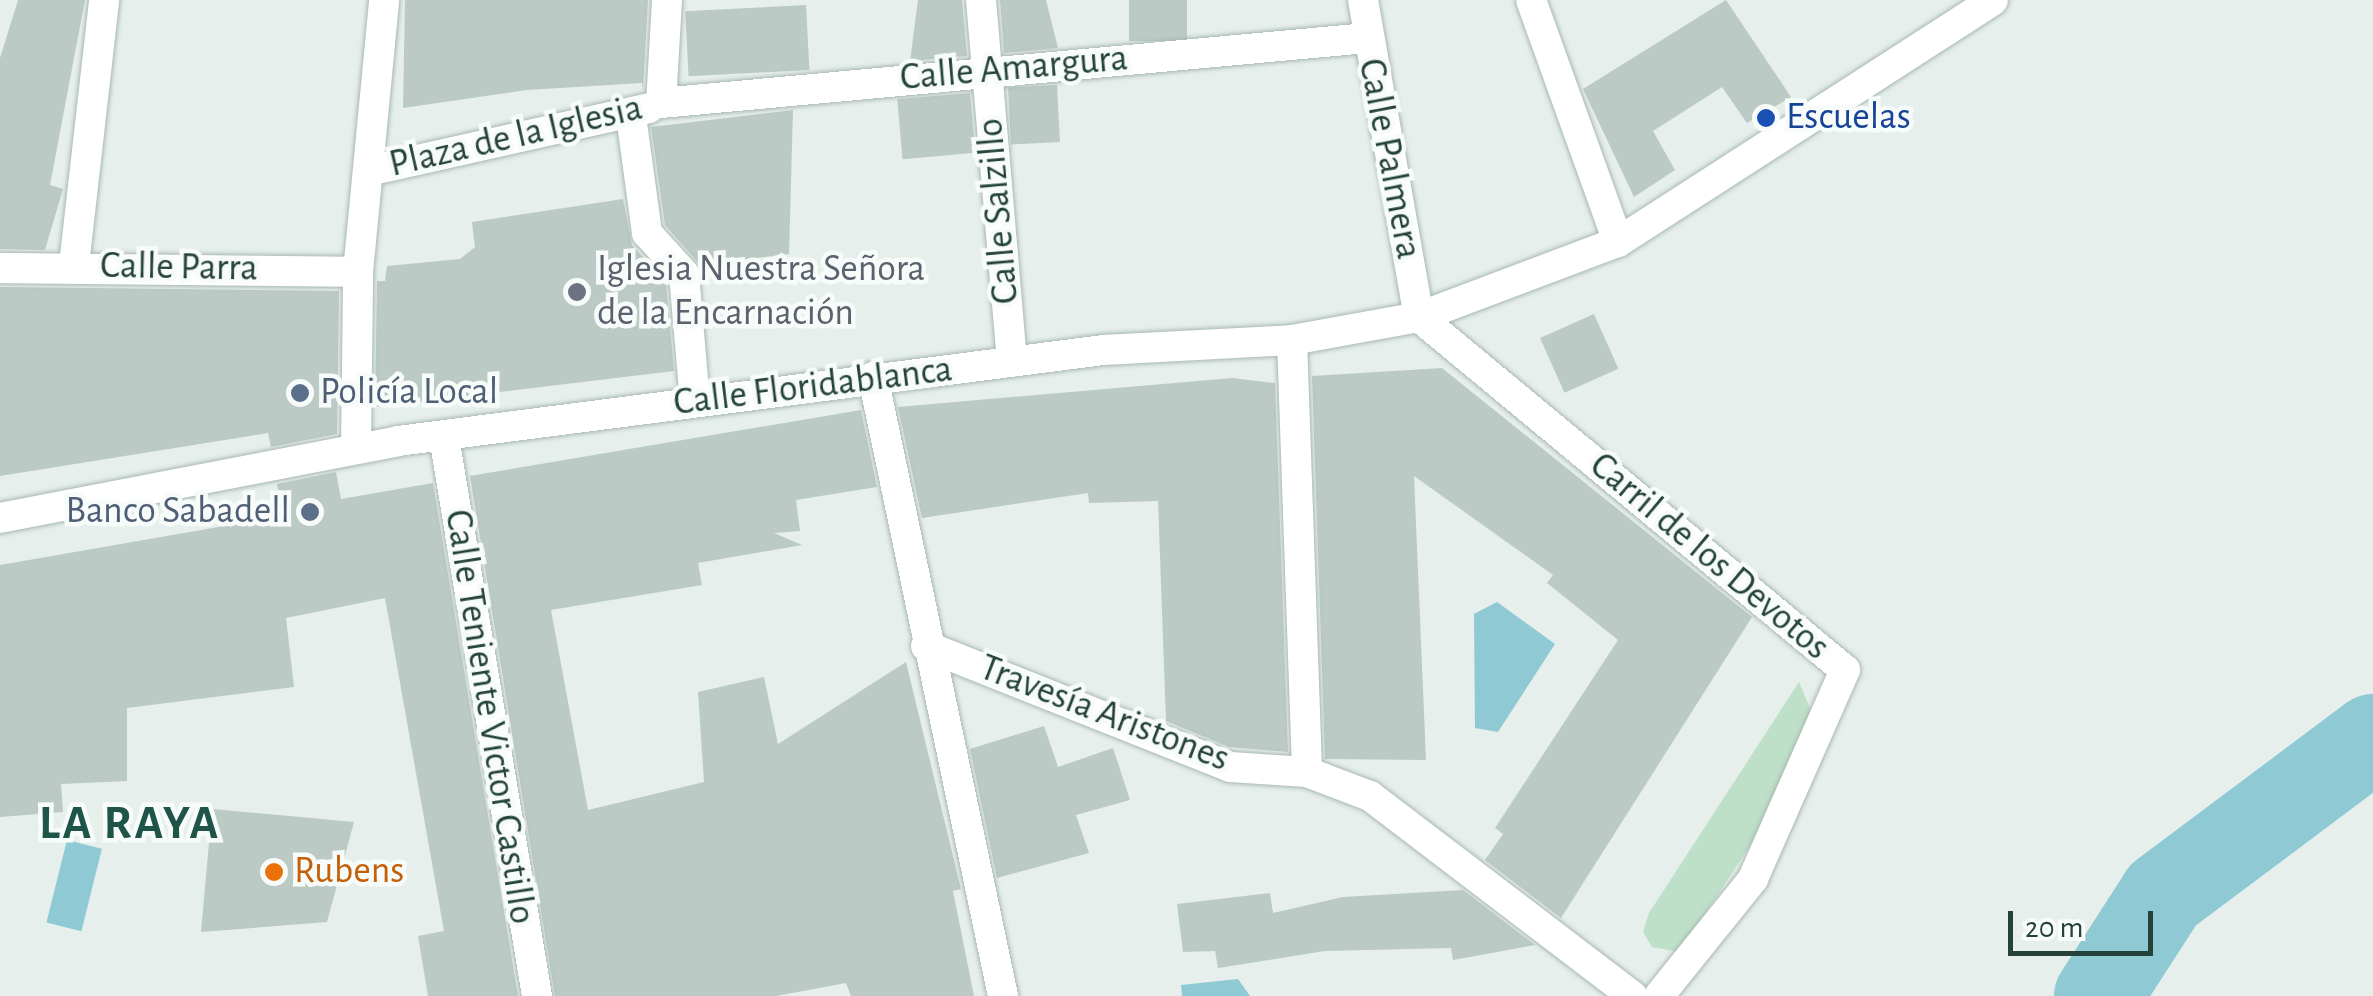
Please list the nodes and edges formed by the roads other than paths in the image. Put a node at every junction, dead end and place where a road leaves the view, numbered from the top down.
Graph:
1 (104, 0) edge
2 (384, 0) edge
3 (667, 0) edge
4 (981, 0) edge
5 (1363, 0) edge
6 (1531, 0) edge
7 (1993, 0) edge
8 (1366, 38) junction
9 (986, 71) junction
10 (661, 103) junction
11 (631, 116) junction
12 (372, 170) junction
13 (1618, 242) junction
14 (74, 266) junction
15 (0, 268) edge
16 (358, 272) junction
17 (1419, 317) junction
18 (1292, 340) junction
19 (1012, 362) junction
20 (873, 377) junction
21 (695, 402) junction
22 (444, 437) junction
23 (356, 448) junction
24 (0, 518) edge
25 (926, 646) junction
26 (1307, 772) junction
27 (536, 996) edge
28 (1004, 996) edge
29 (1633, 996) edge
30 (1659, 996) edge

1 - 14 street
2 - 12 street, Plaza de la Iglesia
3 - 10 street
4 - 9 street, Calle Salzillo
5 - 8 street, Calle Palmera
6 - 13 street
7 - 13 street, Calle Floridablanca
8 - 9 street, Calle Amargura
8 - 17 street, Calle Palmera
9 - 10 street, Calle Amargura
9 - 19 street, Calle Salzillo
10 - 11 street, Plaza de la Iglesia
11 - 12 street, Plaza de la Iglesia
11 - 21 street
12 - 16 street, Plaza de la Iglesia
13 - 17 street, Calle Floridablanca
14 - 15 street, Calle Parra
14 - 16 street, Calle Parra
16 - 23 street, Plaza de la Iglesia
17 - 18 street, Calle Floridablanca
17 - 30 street, Carril de los Devotos
18 - 19 street, Calle Floridablanca
18 - 26 street
19 - 20 street, Calle Floridablanca
20 - 21 street, Calle Floridablanca
20 - 25 street
21 - 22 street, Calle Floridablanca
22 - 23 street, Calle Floridablanca
22 - 27 street, Calle Teniente Victor Castillo
23 - 24 street, Calle Floridablanca
25 - 26 street, Travesía Aristones
25 - 28 street
26 - 29 street, Travesía Aristones

